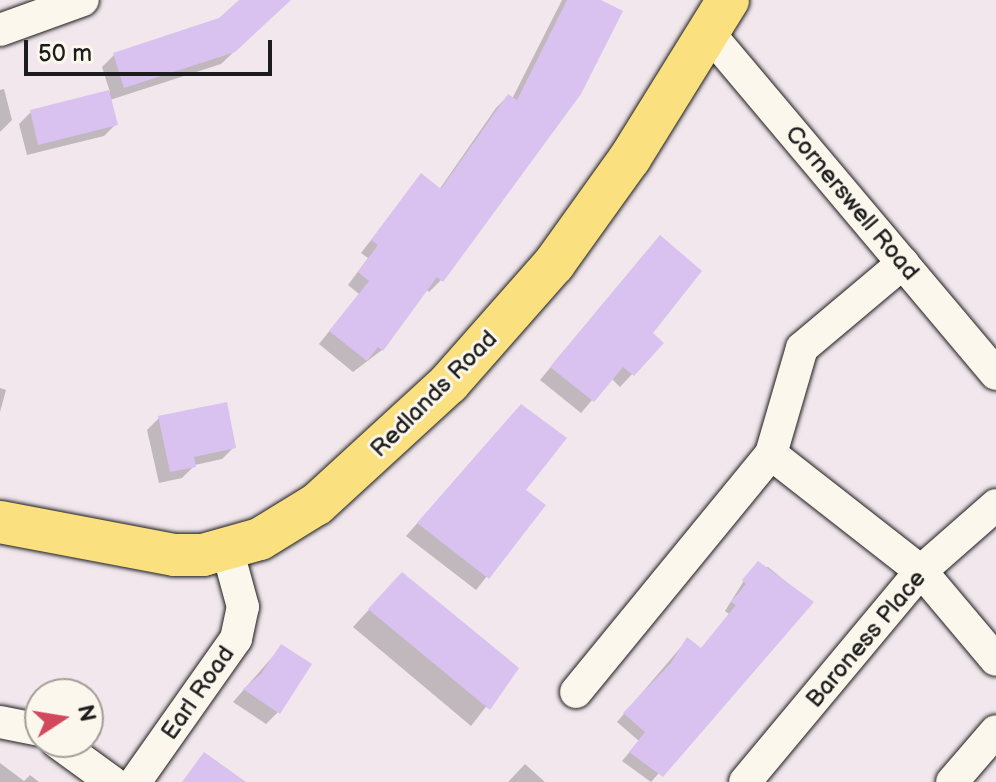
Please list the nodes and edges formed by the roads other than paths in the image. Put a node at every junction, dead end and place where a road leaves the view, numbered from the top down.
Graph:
1 (83, 0) edge
2 (33, 9) edge
3 (718, 16) edge
4 (0, 30) edge
5 (903, 263) junction
6 (996, 374) edge
7 (771, 454) junction
8 (996, 505) edge
9 (0, 522) edge
10 (228, 552) junction
11 (921, 571) junction
12 (996, 660) edge
13 (576, 692) dead end
14 (0, 722) edge
15 (24, 727) edge
16 (996, 731) edge
17 (79, 758) edge
18 (112, 782) edge
19 (135, 782) edge
20 (745, 782) edge
21 (952, 782) edge

1 - 2 street
2 - 4 street
3 - 5 street, Cornerswell Road
3 - 10 main road, Redlands Road
5 - 6 street, Cornerswell Road
5 - 7 street
7 - 11 street
7 - 13 street
8 - 11 street, Baroness Place
9 - 10 main road, Redlands Road
10 - 19 street, Earl Road
11 - 12 street
11 - 20 street, Baroness Place
14 - 15 street
16 - 21 street
17 - 18 street

